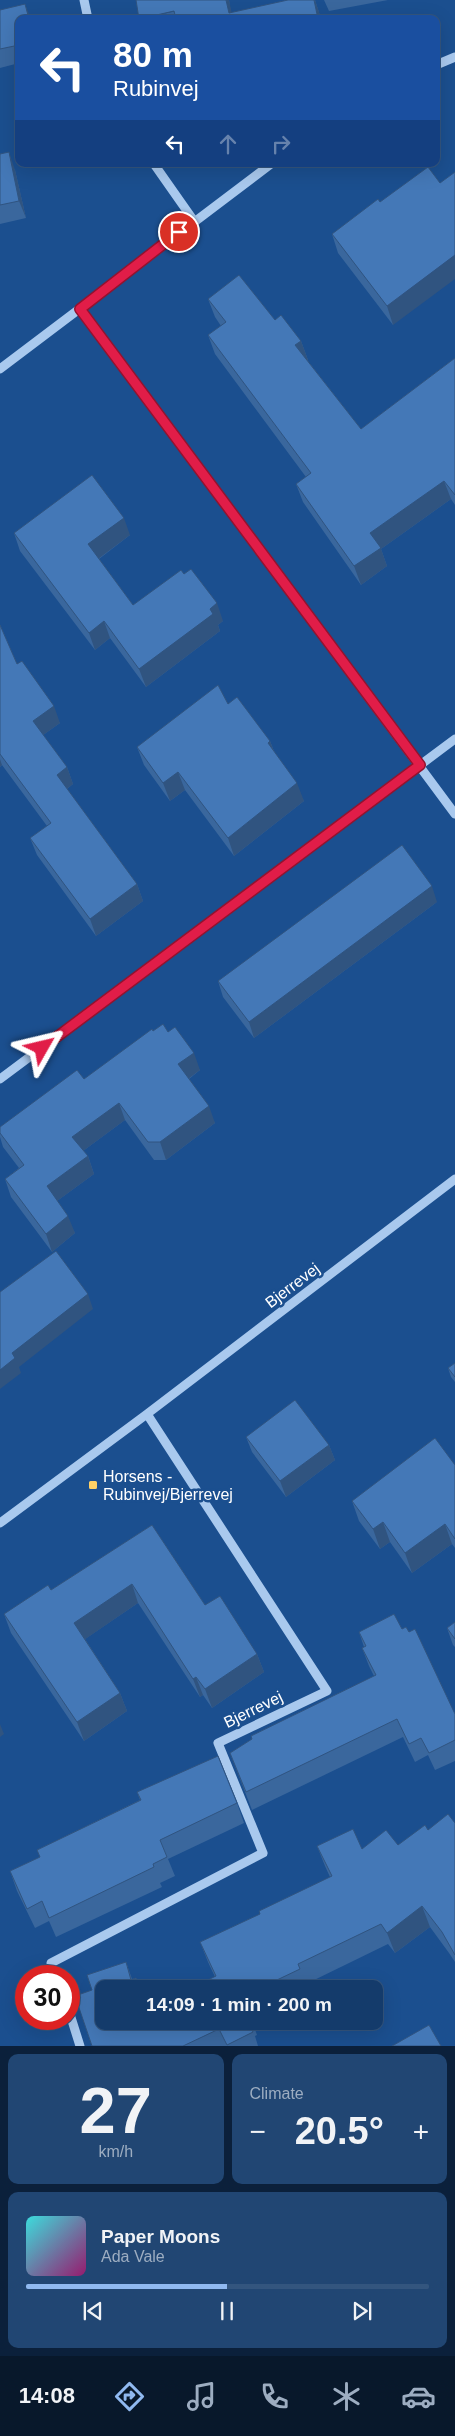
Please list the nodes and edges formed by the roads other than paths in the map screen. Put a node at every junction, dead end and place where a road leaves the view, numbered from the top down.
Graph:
1 (84, 0) edge
2 (87, 15) edge
3 (455, 57) edge
4 (440, 63) edge
5 (156, 167) edge
6 (267, 167) edge
7 (194, 221) junction
8 (80, 309) junction
9 (0, 369) edge
10 (455, 739) edge
11 (420, 765) junction
12 (455, 814) edge
13 (0, 1079) edge
14 (455, 1179) edge
15 (147, 1414) junction
16 (0, 1523) edge
17 (51, 1963) dead end
18 (75, 2030) edge
19 (80, 2046) edge

1 - 2 street
3 - 4 street
5 - 7 street
6 - 7 street
7 - 8 street
8 - 9 street
8 - 11 street
10 - 11 street
11 - 12 street
11 - 13 street
14 - 15 street, Bjerrevej
15 - 16 street, Bjerrevej
15 - 17 street, Bjerrevej
18 - 19 street

